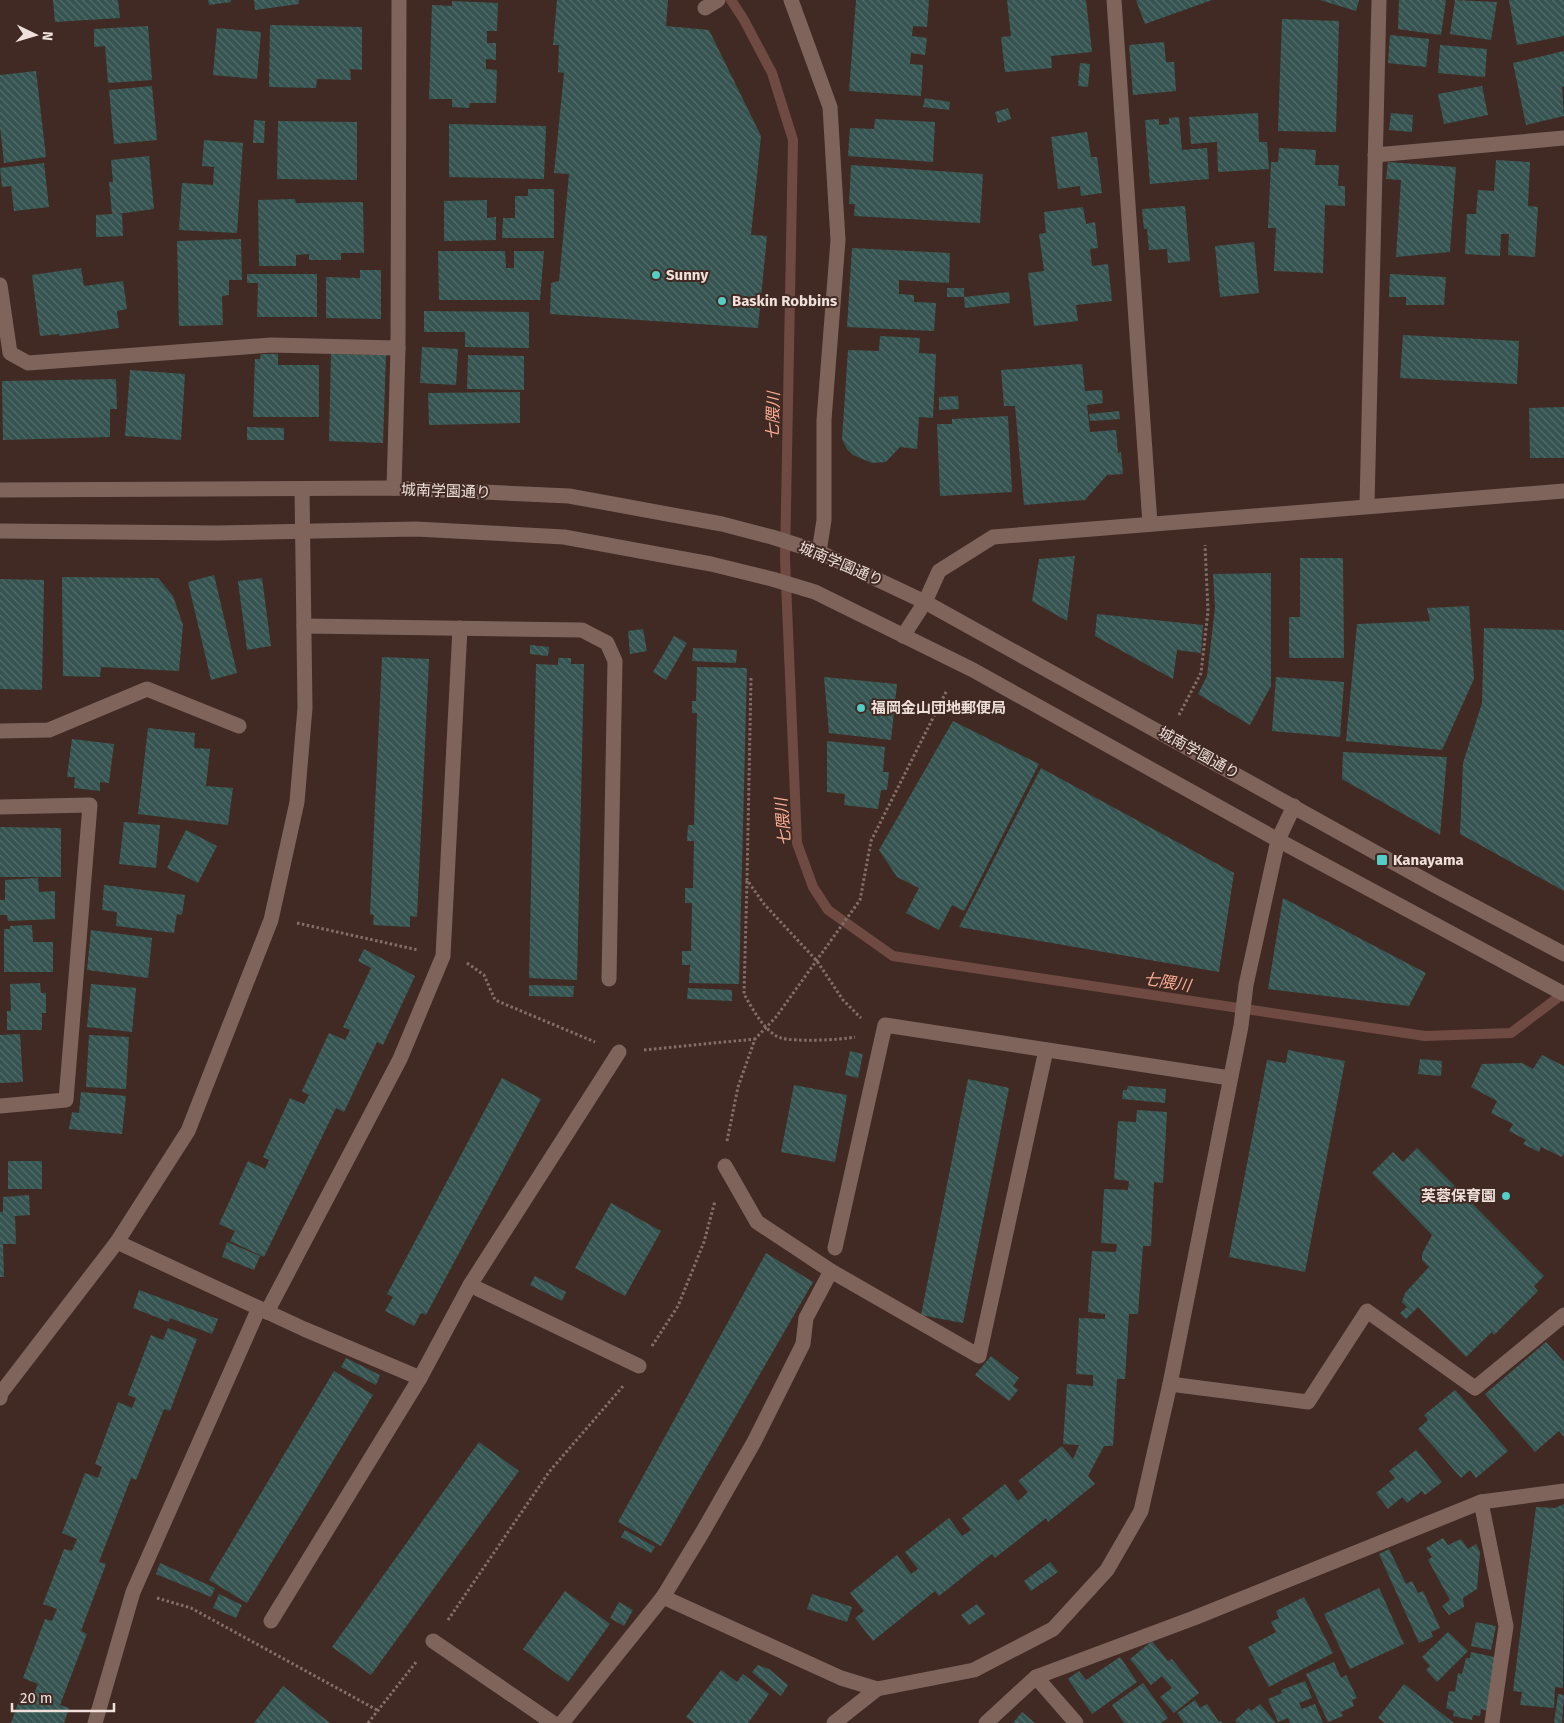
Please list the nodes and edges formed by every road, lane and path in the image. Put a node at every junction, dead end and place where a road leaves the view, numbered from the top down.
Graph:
1 (399, 0) edge
2 (718, 0) edge
3 (791, 0) edge
4 (1114, 0) edge
5 (1379, 0) edge
6 (705, 8) dead end
7 (1564, 138) edge
8 (1375, 155) junction
9 (0, 285) edge
10 (398, 348) junction
11 (394, 488) junction
12 (302, 489) junction
13 (0, 490) edge
14 (1564, 491) edge
15 (1367, 505) junction
16 (1203, 519) junction
17 (1150, 524) junction
18 (0, 531) edge
19 (303, 531) junction
20 (819, 552) junction
21 (926, 602) junction
22 (304, 626) junction
23 (460, 628) junction
24 (903, 636) junction
25 (751, 678) dead end
26 (947, 690) dead end
27 (238, 726) dead end
28 (0, 730) edge
29 (1167, 736) junction
30 (0, 806) edge
31 (1294, 806) junction
32 (1278, 840) junction
33 (748, 880) junction
34 (271, 920) junction
35 (1564, 954) edge
36 (443, 956) junction
37 (817, 961) junction
38 (609, 980) dead end
39 (1564, 994) edge
40 (767, 1028) junction
41 (884, 1033) junction
42 (755, 1039) junction
43 (1046, 1050) junction
44 (619, 1052) junction
45 (1230, 1078) junction
46 (0, 1106) edge
47 (725, 1166) junction
48 (117, 1242) junction
49 (835, 1248) dead end
50 (831, 1272) junction
51 (470, 1285) junction
52 (263, 1310) junction
53 (1564, 1315) edge
54 (639, 1366) junction
55 (420, 1378) junction
56 (1170, 1384) junction
57 (0, 1394) edge
58 (1564, 1491) edge
59 (1481, 1502) junction
60 (133, 1592) junction
61 (663, 1597) junction
62 (271, 1621) dead end
63 (433, 1641) junction
64 (1036, 1677) junction
65 (877, 1689) junction
66 (377, 1710) junction
67 (95, 1723) edge
68 (368, 1723) edge
69 (553, 1723) edge
70 (562, 1723) edge
71 (834, 1723) edge
72 (986, 1723) edge
73 (1076, 1723) edge
74 (1492, 1723) edge

1 - 10 street
2 - 6 street
3 - 20 street
4 - 17 street
5 - 8 street
7 - 8 street
8 - 15 street
9 - 10 street
10 - 11 street
11 - 12 street, 城南学園通り
11 - 20 street, 城南学園通り
12 - 13 street, 城南学園通り
12 - 19 street
14 - 15 street
15 - 16 street
16 - 17 street
16 - 29 path
17 - 21 street
18 - 19 street
19 - 22 street
19 - 24 street
20 - 21 street, 城南学園通り
21 - 24 street
21 - 29 street, 城南学園通り
22 - 23 street
22 - 34 street
23 - 36 street
23 - 38 street
24 - 32 street
25 - 33 path
26 - 37 path
27 - 28 street
29 - 31 street, 城南学園通り
30 - 46 street
31 - 32 street
31 - 35 street, 城南学園通り
32 - 39 street
32 - 45 street
33 - 37 path
33 - 40 path
34 - 36 path
34 - 48 street
36 - 44 path
36 - 52 street
37 - 40 path
37 - 41 path
40 - 41 path
40 - 42 path
41 - 43 street
41 - 49 street
42 - 44 path
42 - 47 path
43 - 45 street
43 - 50 street
44 - 51 street
45 - 56 street
47 - 50 street
47 - 54 path
48 - 52 street
48 - 57 street
50 - 61 street
51 - 54 street
51 - 55 street
52 - 55 street
52 - 60 street
53 - 56 street
54 - 63 path
55 - 62 street
56 - 65 street
58 - 59 street
59 - 64 street
59 - 74 street
60 - 66 path
60 - 67 street
61 - 65 street
61 - 70 street
63 - 66 path
63 - 69 street
64 - 72 street
64 - 73 street
65 - 71 street
66 - 68 path

